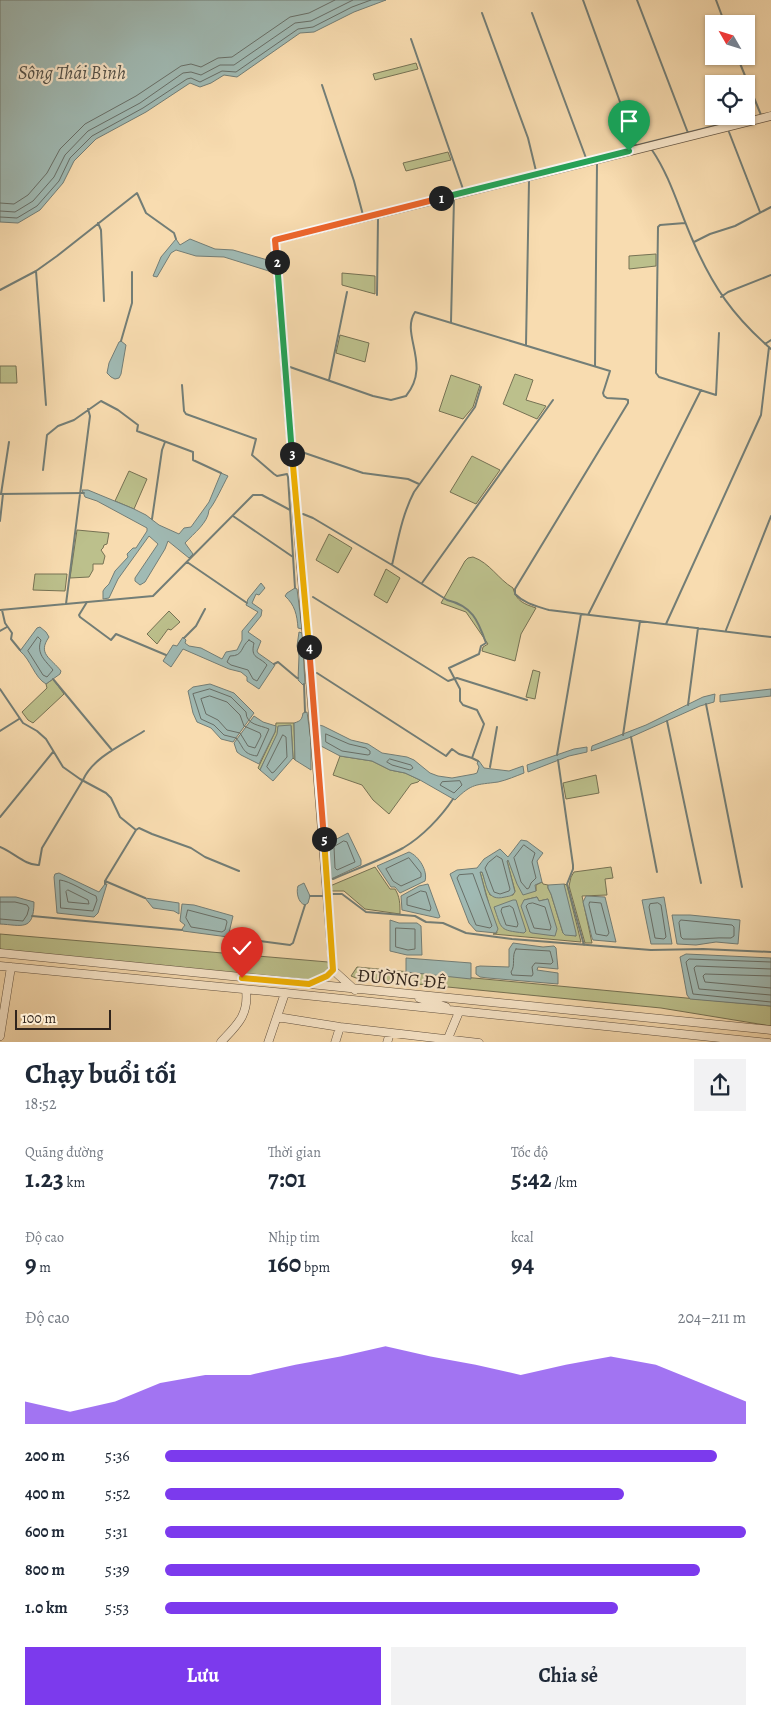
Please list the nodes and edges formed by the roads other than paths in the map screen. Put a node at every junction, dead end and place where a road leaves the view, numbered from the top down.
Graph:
1 (771, 116) edge
2 (0, 954) edge
3 (44, 958) junction
4 (0, 966) edge
5 (13, 967) junction
6 (333, 970) junction
7 (309, 984) junction
8 (246, 990) junction
9 (355, 990) junction
10 (285, 993) junction
11 (406, 994) junction
12 (459, 1012) junction
13 (277, 1017) junction
14 (340, 1027) junction
15 (771, 1030) edge
16 (390, 1033) junction
17 (0, 1036) edge
18 (446, 1041) edge
19 (220, 1042) edge
20 (268, 1042) edge
21 (335, 1042) edge
22 (387, 1042) edge
23 (479, 1042) edge
24 (769, 1042) edge

1 - 6 street
2 - 3 street, ĐƯỜNG ĐÊ
2 - 5 street
3 - 5 street
3 - 7 street, ĐƯỜNG ĐÊ
4 - 5 street, ĐƯỜNG ĐÊ
5 - 8 street, ĐƯỜNG ĐÊ
5 - 17 street
6 - 7 street
6 - 9 street
7 - 9 street, ĐƯỜNG ĐÊ
8 - 10 street, ĐƯỜNG ĐÊ
8 - 19 street
9 - 11 street, ĐƯỜNG ĐÊ
10 - 12 street, ĐƯỜNG ĐÊ
10 - 13 street
11 - 12 street
11 - 15 street, ĐƯỜNG ĐÊ
12 - 18 street
12 - 24 street, ĐƯỜNG ĐÊ
13 - 14 street
13 - 20 street
14 - 16 street
14 - 21 street
16 - 18 street
16 - 22 street
18 - 23 street

